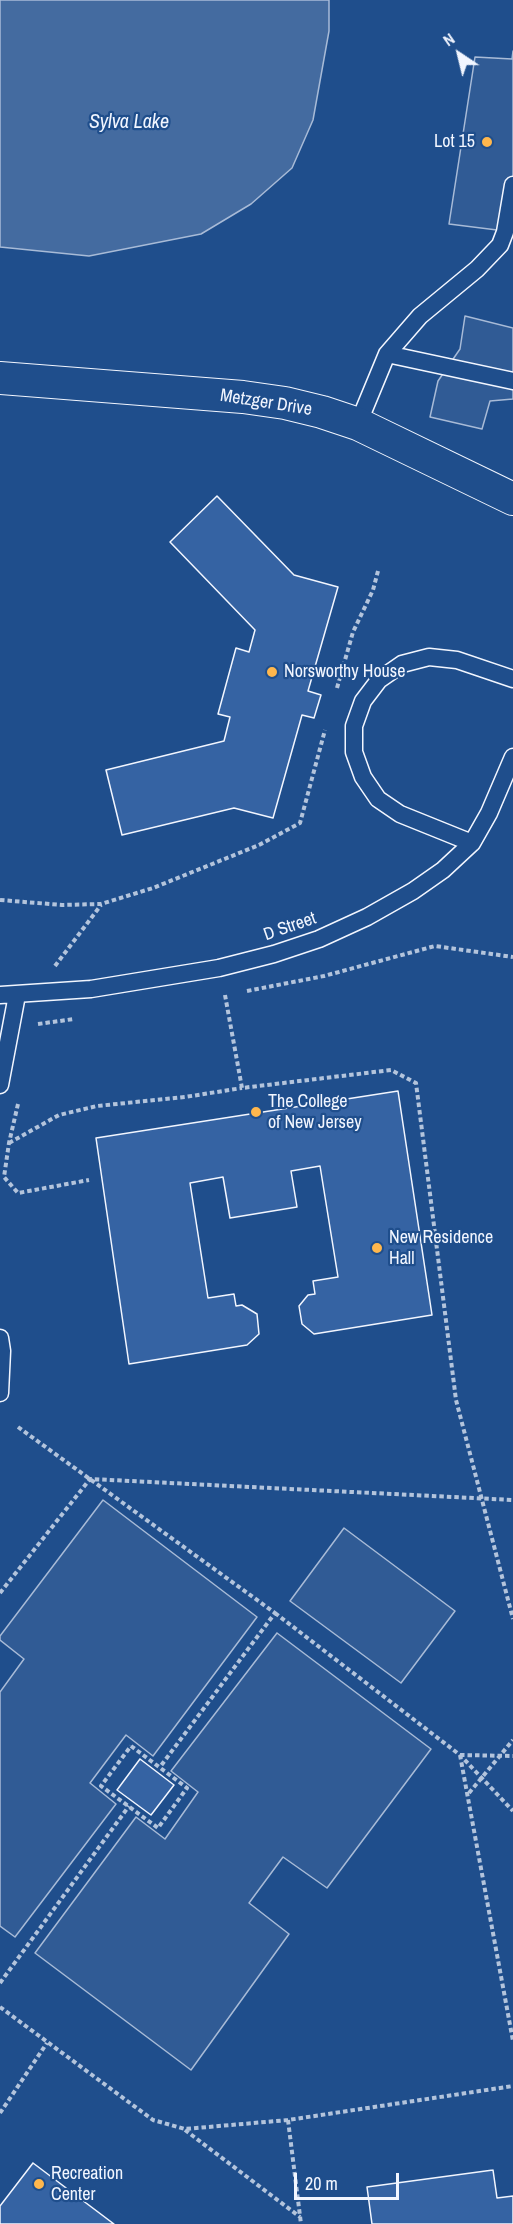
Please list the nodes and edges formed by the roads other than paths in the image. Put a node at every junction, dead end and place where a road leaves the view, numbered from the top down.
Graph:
1 (513, 185) edge
2 (512, 204) edge
3 (387, 354) junction
4 (0, 378) edge
5 (513, 381) edge
6 (358, 424) junction
7 (513, 499) edge
8 (513, 679) edge
9 (513, 757) edge
10 (472, 843) junction
11 (8, 995) edge
12 (0, 1085) edge
13 (0, 1338) edge
14 (0, 1393) edge

1 - 2 lane
2 - 3 lane
3 - 5 lane
3 - 6 lane
4 - 6 street, Metzger Drive
6 - 7 street, Metzger Drive
8 - 10 lane
9 - 10 lane, D Street
10 - 11 lane, D Street
11 - 12 lane
13 - 14 lane

